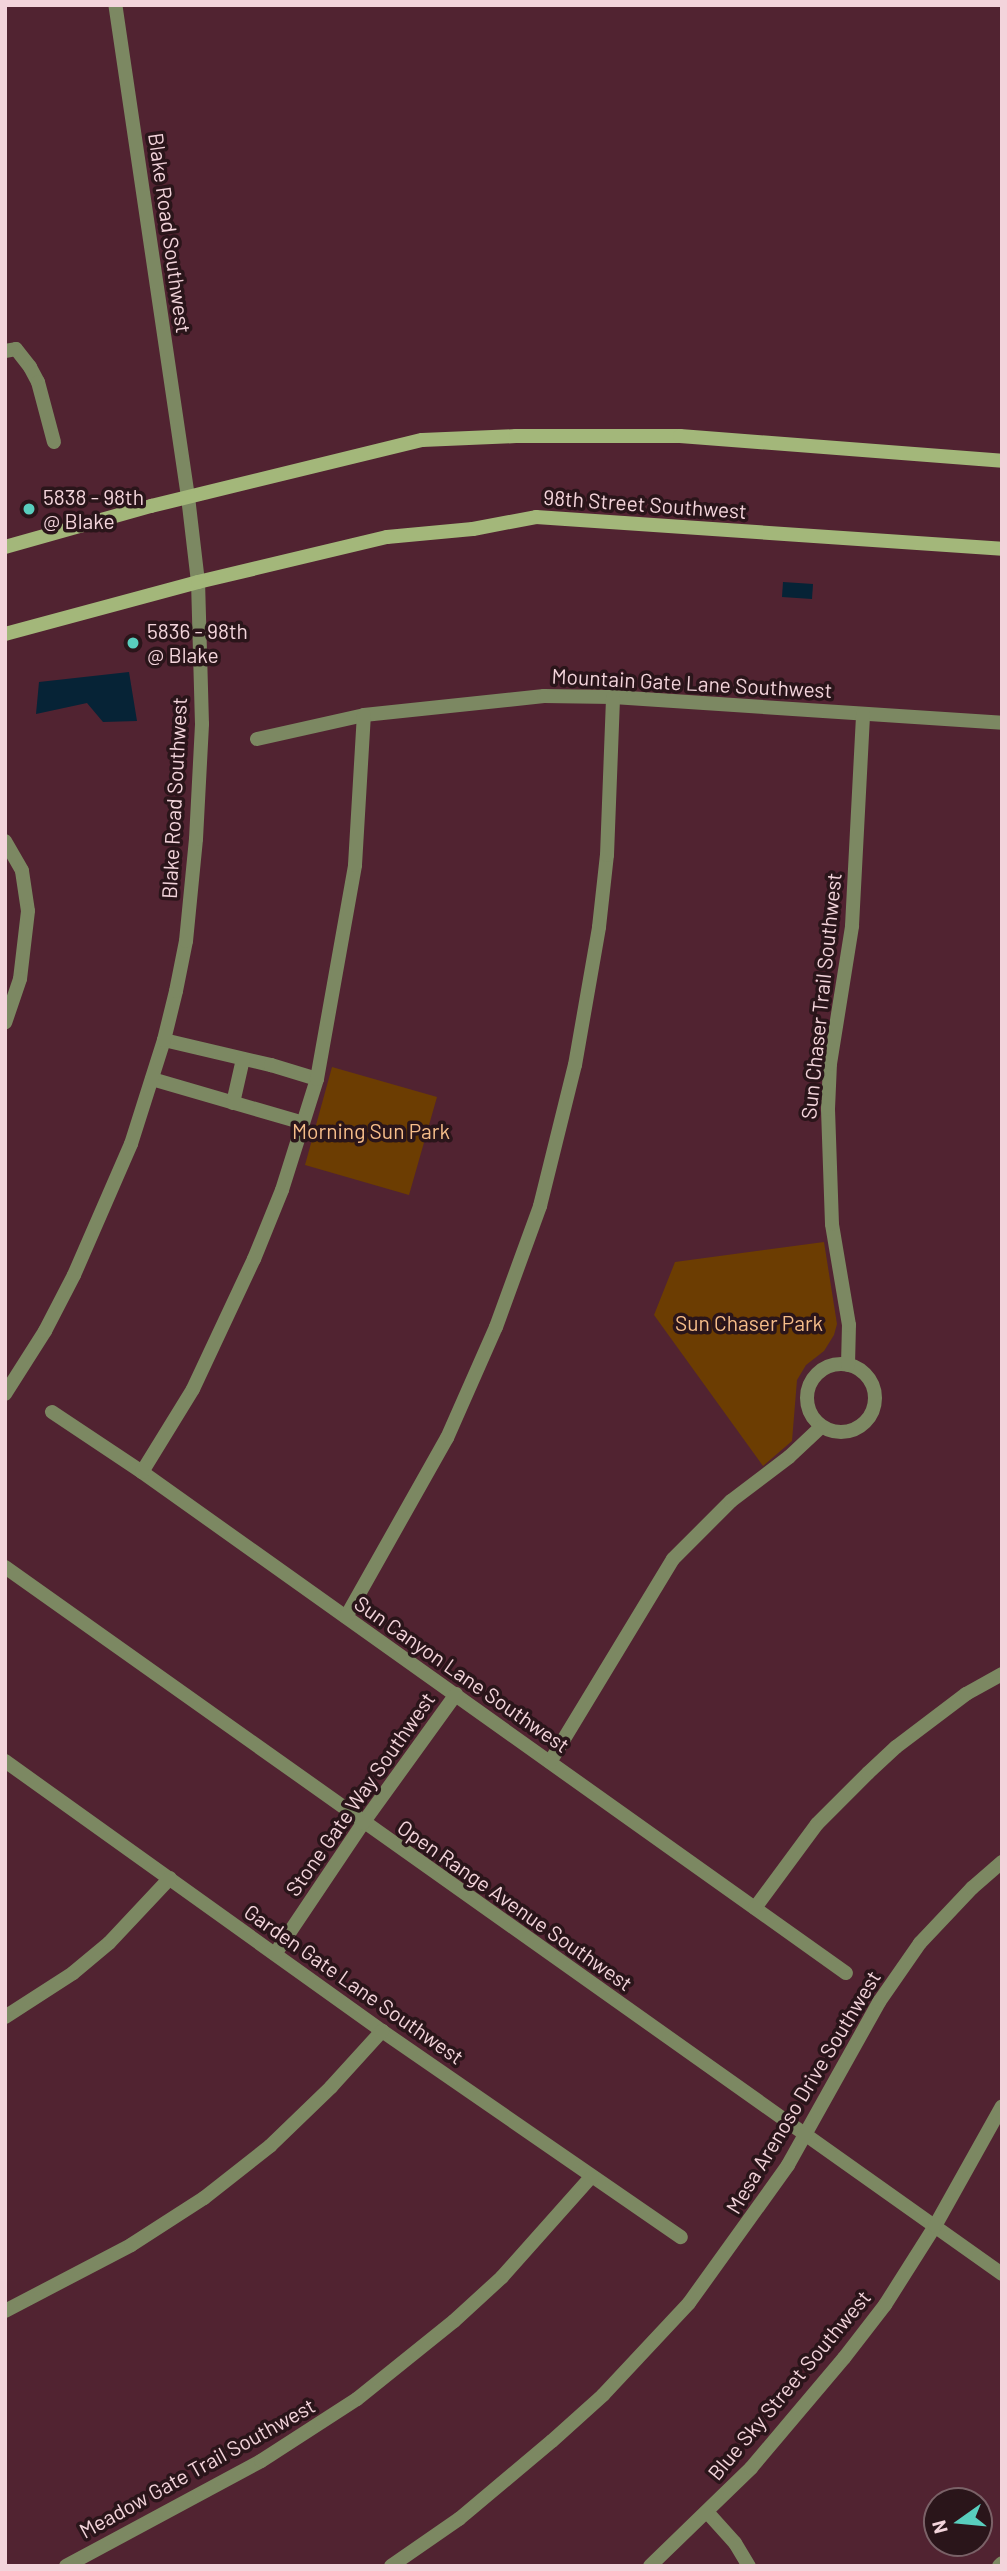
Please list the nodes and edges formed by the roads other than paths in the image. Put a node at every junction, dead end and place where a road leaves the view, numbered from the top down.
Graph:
1 (115, 5) edge
2 (11, 350) edge
3 (54, 442) dead end
4 (1002, 461) edge
5 (188, 497) junction
6 (5, 547) edge
7 (1002, 549) edge
8 (198, 582) junction
9 (5, 634) edge
10 (613, 697) junction
11 (863, 714) junction
12 (364, 715) junction
13 (1002, 723) edge
14 (257, 739) dead end
15 (5, 841) edge
16 (5, 1023) edge
17 (164, 1040) junction
18 (243, 1059) junction
19 (152, 1079) junction
20 (317, 1079) junction
21 (233, 1103) junction
22 (303, 1123) junction
23 (848, 1365) junction
24 (5, 1394) edge
25 (52, 1412) dead end
26 (821, 1427) junction
27 (142, 1472) junction
28 (5, 1567) edge
29 (346, 1617) junction
30 (1002, 1674) edge
31 (456, 1694) junction
32 (5, 1761) edge
33 (550, 1762) junction
34 (363, 1823) junction
35 (1002, 1861) edge
36 (170, 1878) junction
37 (755, 1908) junction
38 (275, 1954) junction
39 (846, 1973) dead end
40 (5, 2017) edge
41 (382, 2031) junction
42 (1002, 2106) edge
43 (805, 2136) junction
44 (592, 2176) junction
45 (934, 2226) junction
46 (681, 2237) dead end
47 (1002, 2274) edge
48 (5, 2311) edge
49 (708, 2513) junction
50 (66, 2566) edge
51 (391, 2566) edge
52 (650, 2566) edge
53 (749, 2566) edge

1 - 5 street, Blake Road Southwest
2 - 3 street
4 - 5 main road
5 - 6 main road
5 - 8 street, Blake Road Southwest
7 - 8 main road, 98th Street Southwest
8 - 9 main road, 98th Street Southwest
8 - 17 street, Blake Road Southwest
10 - 11 street, Mountain Gate Lane Southwest
10 - 12 street, Mountain Gate Lane Southwest
10 - 29 street
11 - 13 street, Mountain Gate Lane Southwest
11 - 23 street, Sun Chaser Trail Southwest
12 - 14 street, Mountain Gate Lane Southwest
12 - 20 street
15 - 16 street
17 - 18 street
17 - 19 street, Blake Road Southwest
18 - 20 street
18 - 21 street
19 - 21 street
19 - 24 street, Blake Road Southwest
20 - 22 street
21 - 22 street
22 - 27 street
23 - 26 street
23 - 26 street
25 - 27 street, Sun Canyon Lane Southwest
26 - 33 street
27 - 29 street, Sun Canyon Lane Southwest
28 - 34 street, Open Range Avenue Southwest
29 - 31 street, Sun Canyon Lane Southwest
30 - 37 street
31 - 33 street, Sun Canyon Lane Southwest
31 - 34 street, Stone Gate Way Southwest
32 - 36 street, Garden Gate Lane Southwest
33 - 37 street, Sun Canyon Lane Southwest
34 - 38 street, Stone Gate Way Southwest
34 - 43 street, Open Range Avenue Southwest
35 - 43 street, Mesa Arenoso Drive Southwest
36 - 38 street, Garden Gate Lane Southwest
36 - 40 street
37 - 39 street, Sun Canyon Lane Southwest
38 - 41 street, Garden Gate Lane Southwest
41 - 44 street, Garden Gate Lane Southwest
41 - 48 street
42 - 45 street, Blue Sky Street Southwest
43 - 45 street, Open Range Avenue Southwest
43 - 51 street, Mesa Arenoso Drive Southwest
44 - 46 street, Garden Gate Lane Southwest
44 - 50 street, Meadow Gate Trail Southwest
45 - 47 street, Open Range Avenue Southwest
45 - 49 street, Blue Sky Street Southwest
49 - 52 street, Blue Sky Street Southwest
49 - 53 street

